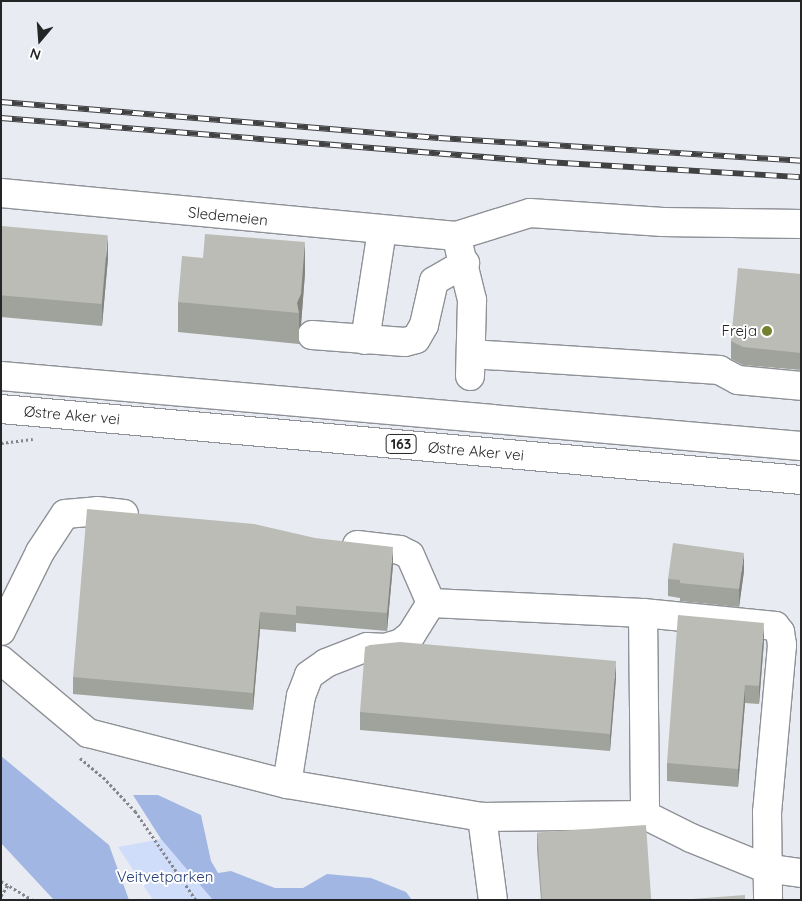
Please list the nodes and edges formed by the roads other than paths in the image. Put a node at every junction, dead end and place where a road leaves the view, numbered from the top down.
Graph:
1 (1, 193) edge
2 (801, 224) edge
3 (382, 230) junction
4 (456, 236) junction
5 (465, 263) junction
6 (312, 335) dead end
7 (364, 340) junction
8 (1, 376) edge
9 (801, 386) edge
10 (1, 409) edge
11 (801, 446) edge
12 (801, 480) edge
13 (147, 516) edge
14 (335, 543) edge
15 (431, 603) junction
16 (643, 613) junction
17 (1, 631) edge
18 (1, 660) edge
19 (288, 784) junction
20 (645, 815) junction
21 (482, 817) junction
22 (765, 868) junction
23 (801, 873) edge
24 (493, 900) edge
25 (768, 900) edge

1 - 3 main road, Sledemeien
2 - 4 main road
3 - 4 main road, Sledemeien
3 - 7 main road
4 - 5 main road
5 - 7 main road
5 - 9 main road
6 - 7 main road
8 - 11 main road, 163
10 - 12 main road, Østre Aker vei / 163
13 - 17 main road
14 - 15 main road
15 - 16 main road
15 - 19 main road
16 - 20 main road
16 - 22 main road
18 - 19 main road
19 - 21 main road
20 - 21 main road
20 - 22 main road
21 - 24 main road
22 - 23 main road
22 - 25 main road

